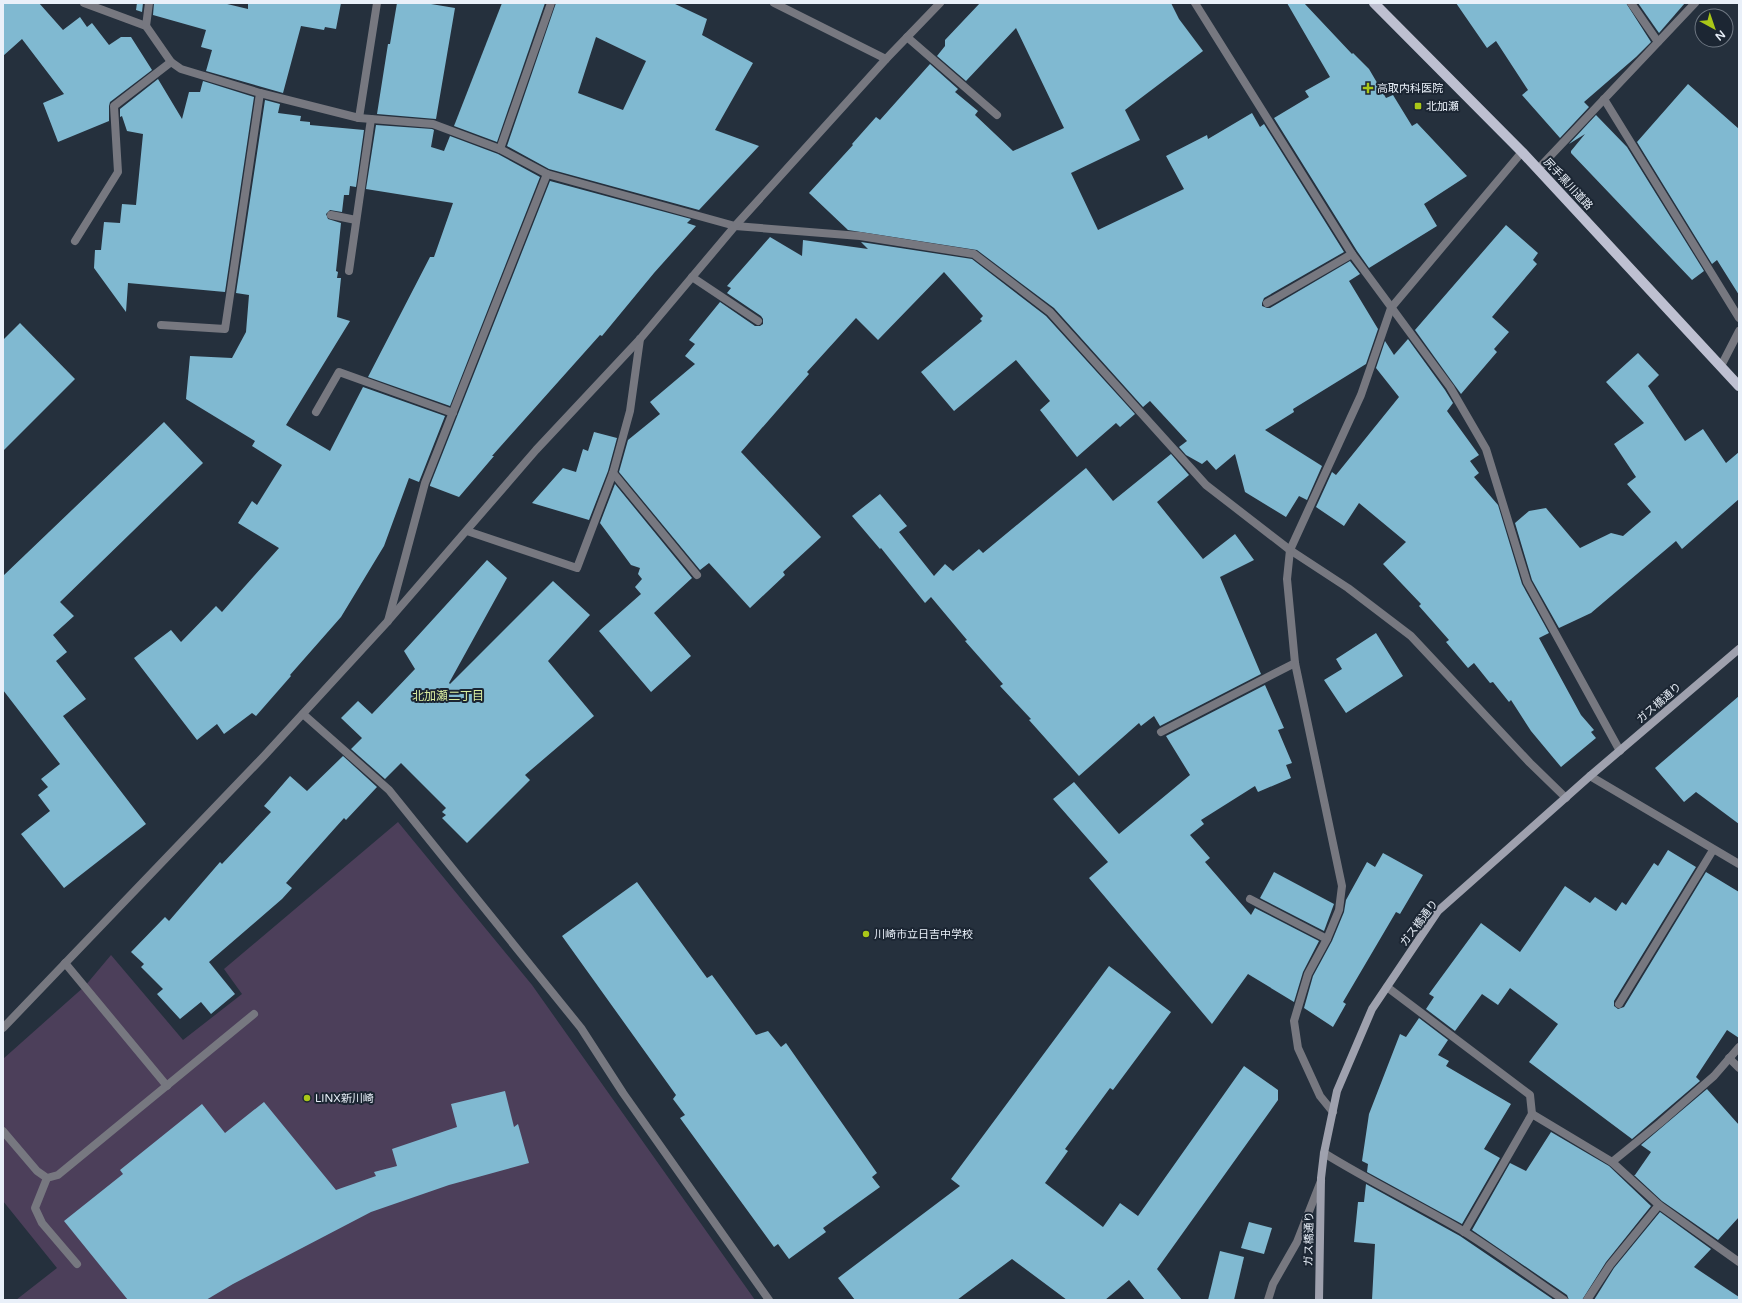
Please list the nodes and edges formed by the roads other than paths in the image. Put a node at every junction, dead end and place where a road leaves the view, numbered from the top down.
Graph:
1 (84, 3) edge
2 (149, 3) edge
3 (377, 3) edge
4 (552, 3) edge
5 (774, 3) edge
6 (940, 3) edge
7 (1196, 3) edge
8 (1374, 3) edge
9 (1631, 3) edge
10 (1695, 3) edge
11 (146, 26) junction
12 (907, 37) junction
13 (1658, 42) junction
14 (886, 59) junction
15 (171, 62) junction
16 (260, 93) junction
17 (1604, 99) junction
18 (997, 115) dead end
19 (359, 118) junction
20 (371, 119) junction
21 (500, 149) junction
22 (1522, 152) junction
23 (1538, 169) junction
24 (547, 174) junction
25 (332, 215) dead end
26 (356, 220) junction
27 (735, 226) junction
28 (76, 241) dead end
29 (1352, 254) junction
30 (349, 272) dead end
31 (692, 277) junction
32 (1267, 303) dead end
33 (1391, 308) junction
34 (1739, 318) edge
35 (758, 321) dead end
36 (161, 325) dead end
37 (1739, 331) edge
38 (640, 340) junction
39 (1721, 366) junction
40 (1739, 386) edge
41 (316, 412) dead end
42 (453, 413) junction
43 (613, 473) junction
44 (467, 531) junction
45 (1290, 550) junction
46 (697, 575) dead end
47 (388, 621) junction
48 (1739, 649) edge
49 (1295, 663) junction
50 (303, 714) junction
51 (1161, 732) dead end
52 (1620, 751) junction
53 (1590, 776) junction
54 (1566, 798) junction
55 (1713, 850) junction
56 (1739, 864) edge
57 (1250, 899) dead end
58 (1327, 940) junction
59 (65, 963) junction
60 (1387, 987) junction
61 (1618, 1004) dead end
62 (254, 1014) dead end
63 (3, 1028) edge
64 (1739, 1047) edge
65 (1729, 1058) junction
66 (1739, 1068) edge
67 (167, 1086) junction
68 (1332, 1112) junction
69 (1532, 1114) junction
70 (3, 1131) edge
71 (1324, 1153) junction
72 (1612, 1162) junction
73 (47, 1178) junction
74 (1322, 1178) junction
75 (1659, 1205) junction
76 (1464, 1232) junction
77 (1739, 1262) edge
78 (77, 1264) dead end
79 (770, 1300) edge
80 (1268, 1300) edge
81 (1319, 1300) edge
82 (1564, 1300) edge
83 (1587, 1300) edge

1 - 11 street
2 - 11 street
3 - 19 street
4 - 21 street
5 - 14 street
6 - 12 street
7 - 29 street
8 - 22 main road, 尻手黒川道路
9 - 13 street
10 - 13 street
11 - 15 street
12 - 14 street
12 - 18 street
13 - 17 street
14 - 27 street
15 - 16 street
15 - 28 street
16 - 19 street
16 - 36 street
17 - 23 street
17 - 34 street
19 - 20 street
20 - 21 street
20 - 26 street
21 - 24 street
22 - 23 main road, 尻手黒川道路
22 - 33 street
23 - 39 main road, 尻手黒川道路
24 - 27 street
24 - 42 street
25 - 26 street
26 - 30 street
27 - 31 street
27 - 45 street
29 - 32 street
29 - 33 street
31 - 35 street
31 - 38 street
33 - 45 street
33 - 52 street
37 - 39 street
38 - 43 street
38 - 44 street
39 - 40 main road, 尻手黒川道路
41 - 42 street
42 - 47 street
43 - 44 street
43 - 46 street
44 - 47 street
45 - 49 street
45 - 54 street
47 - 50 street
48 - 52 main road, ガス橋通り
49 - 51 street
49 - 58 street
50 - 59 street
50 - 79 street
52 - 53 main road, ガス橋通り
53 - 54 main road, ガス橋通り
53 - 55 street
54 - 60 main road, ガス橋通り
55 - 56 street
55 - 61 street
57 - 58 street
58 - 68 street
59 - 63 street
59 - 67 street
60 - 68 main road, ガス橋通り
60 - 69 street
62 - 67 street
64 - 65 street
65 - 66 street
65 - 72 street
67 - 73 street
68 - 71 main road, ガス橋通り
69 - 72 street
69 - 76 street
70 - 73 street
71 - 74 main road, ガス橋通り
71 - 76 street
72 - 75 street
73 - 78 street
74 - 80 street
74 - 81 main road, ガス橋通り
75 - 77 street
75 - 83 street
76 - 82 street

